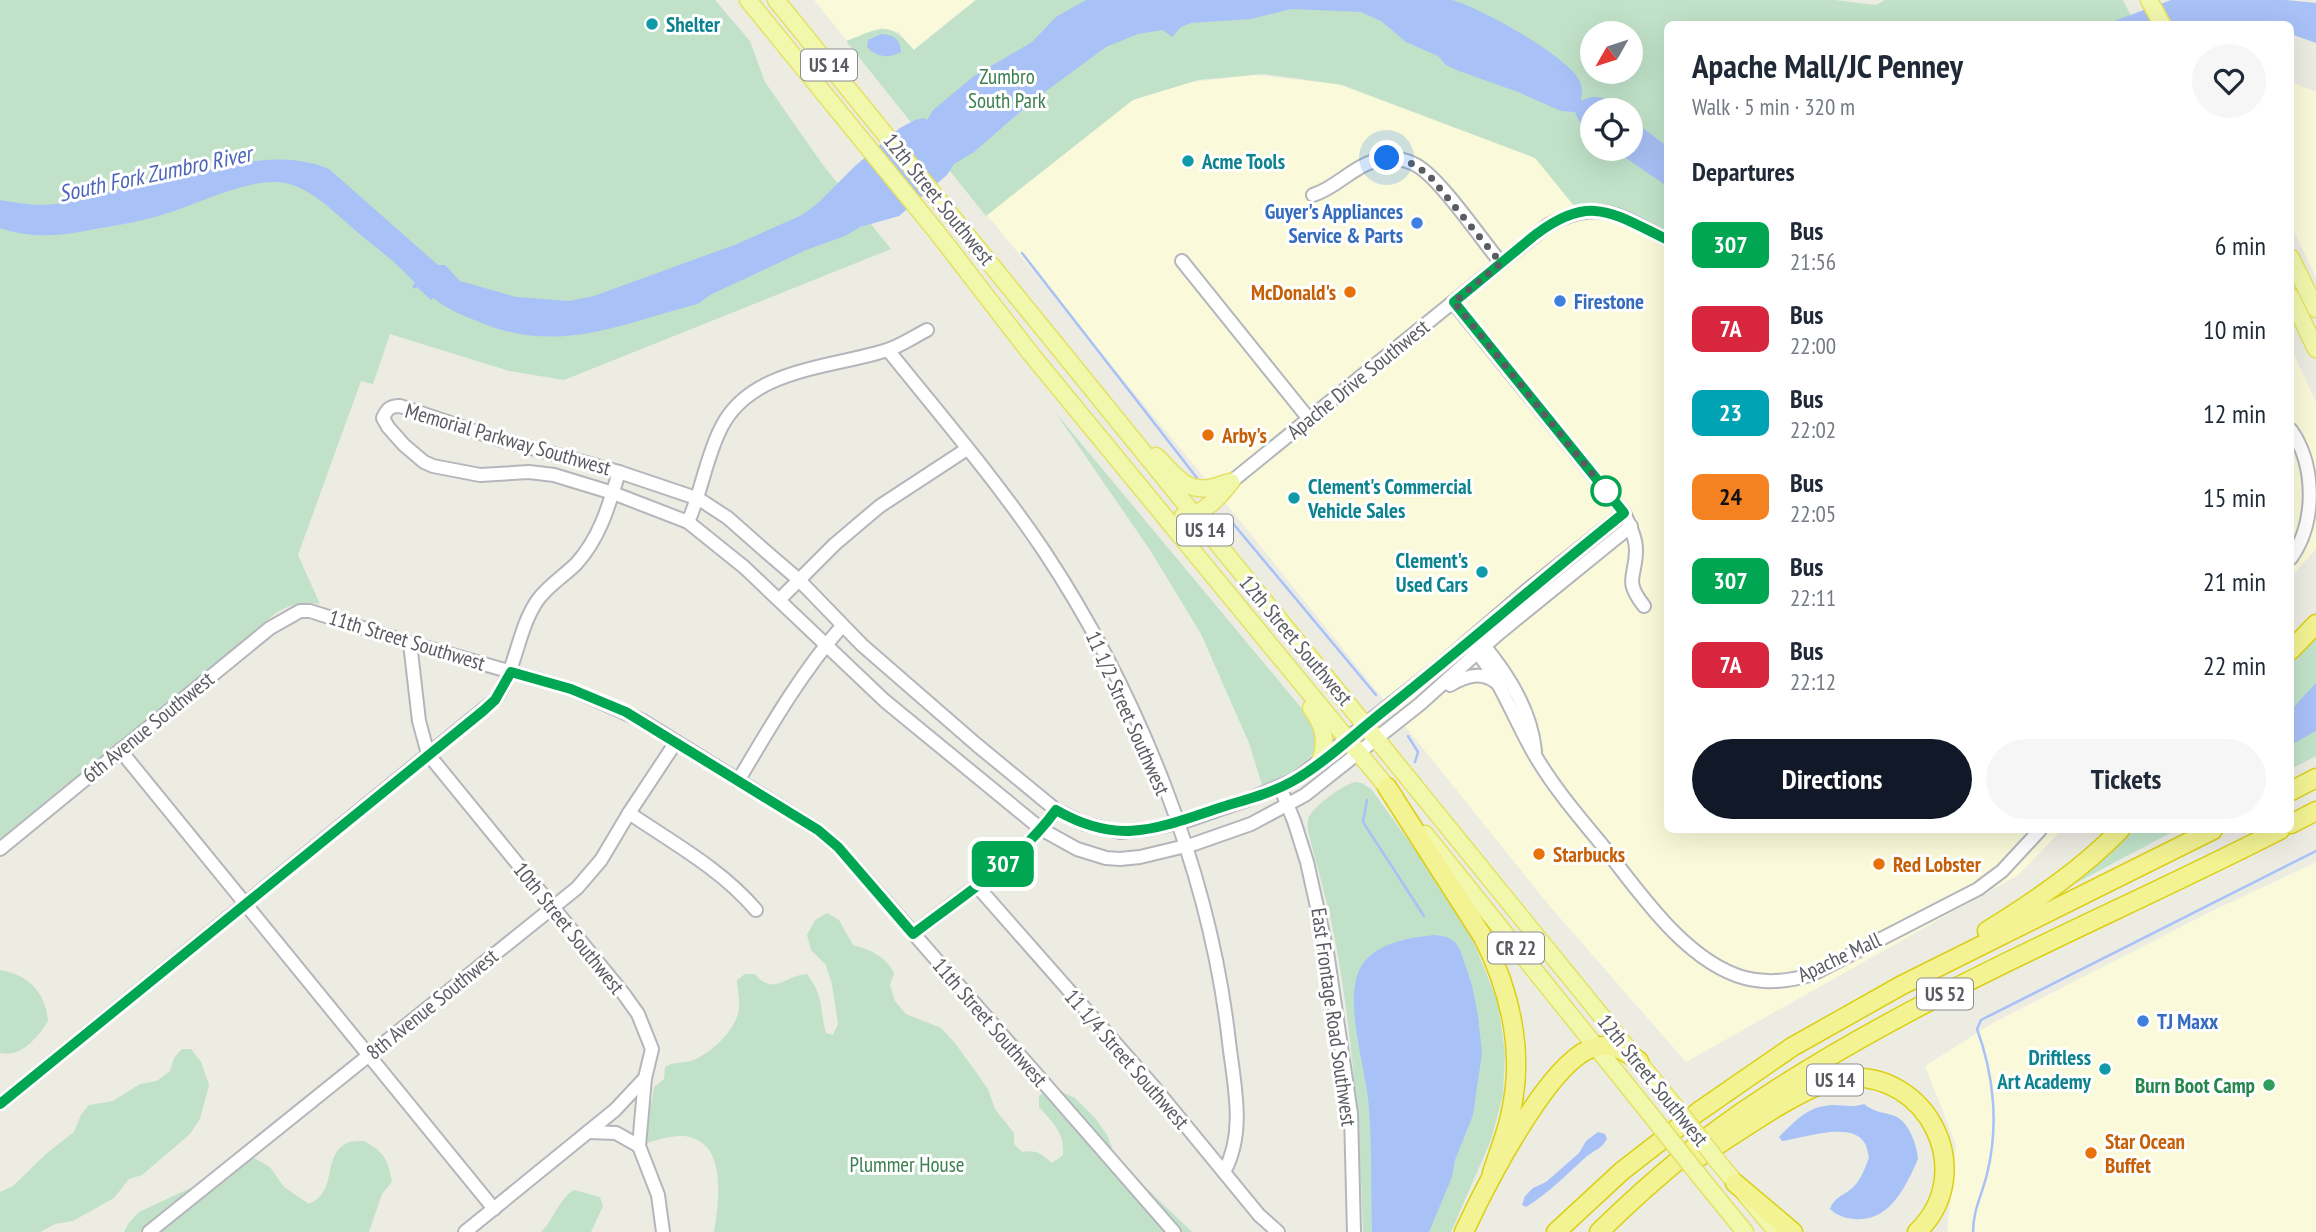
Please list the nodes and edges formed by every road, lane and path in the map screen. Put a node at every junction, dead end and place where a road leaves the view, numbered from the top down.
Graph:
1 (748, 0) edge
2 (776, 0) edge
3 (2150, 0) edge
4 (2160, 21) edge
5 (1313, 195) dead end
6 (1664, 238) edge
7 (1182, 261) dead end
8 (1501, 263) junction
9 (2294, 264) edge
10 (1454, 302) junction
11 (2294, 303) edge
12 (2316, 309) edge
13 (927, 330) dead end
14 (2316, 349) edge
15 (888, 350) junction
16 (1113, 415) junction
17 (1309, 419) junction
18 (2294, 436) edge
19 (967, 449) junction
20 (1122, 464) junction
21 (619, 472) junction
22 (1231, 482) junction
23 (613, 493) junction
24 (699, 499) junction
25 (1217, 500) junction
26 (1624, 513) junction
27 (1192, 515) junction
28 (688, 522) junction
29 (1630, 526) junction
30 (2294, 553) edge
31 (1232, 563) junction
32 (799, 580) junction
33 (779, 600) junction
34 (1644, 606) dead end
35 (300, 611) joint
36 (2316, 624) edge
37 (842, 626) junction
38 (1471, 638) junction
39 (410, 643) junction
40 (825, 646) junction
41 (2294, 647) edge
42 (1481, 650) junction
43 (511, 672) junction
44 (1499, 685) junction
45 (1305, 686) junction
46 (1420, 704) junction
47 (1366, 724) junction
48 (1378, 738) junction
49 (1348, 739) junction
50 (676, 742) junction
51 (120, 750) junction
52 (1359, 753) junction
53 (429, 754) junction
54 (1535, 756) junction
55 (1321, 760) junction
56 (2316, 778) edge
57 (738, 780) junction
58 (1280, 787) junction
59 (1387, 787) junction
60 (2294, 789) edge
61 (1289, 806) junction
62 (1056, 810) junction
63 (2316, 811) edge
64 (629, 813) junction
65 (2294, 822) edge
66 (1177, 823) junction
67 (1041, 830) junction
68 (2037, 833) edge
69 (2117, 833) edge
70 (2207, 833) edge
71 (2274, 833) edge
72 (1185, 847) junction
73 (0, 849) edge
74 (977, 886) junction
75 (244, 903) junction
76 (553, 908) junction
77 (756, 910) dead end
78 (913, 934) junction
79 (1902, 985) junction
80 (1596, 1047) junction
81 (368, 1055) junction
82 (1639, 1061) junction
83 (645, 1078) junction
84 (0, 1104) edge
85 (588, 1132) junction
86 (639, 1146) junction
87 (1224, 1172) junction
88 (1492, 1173) junction
89 (1734, 1183) junction
90 (1634, 1198) junction
91 (494, 1209) junction
92 (149, 1232) edge
93 (465, 1232) edge
94 (663, 1232) edge
95 (1174, 1232) edge
96 (1278, 1232) edge
97 (1354, 1232) edge
98 (1464, 1232) edge
99 (1556, 1232) edge
100 (1599, 1232) edge
101 (1745, 1232) edge
102 (1777, 1232) edge
103 (1793, 1232) edge
104 (1917, 1232) edge

1 - 20 main road, 12th Street Southwest / US 14
2 - 16 main road, 12th Street Southwest / US 14
3 - 4 main road
5 - 8 street
6 - 8 street, Apache Drive Southwest
7 - 17 street
8 - 10 street, Apache Drive Southwest
9 - 12 main road
10 - 17 street, Apache Drive Southwest
10 - 26 street
11 - 14 main road
13 - 15 street
15 - 19 street, 11 1/2 Street Southwest
15 - 24 street
16 - 22 main road
16 - 27 main road, 12th Street Southwest / US 14
17 - 22 street, Apache Drive Southwest
18 - 30 street
19 - 32 street
19 - 66 street, 11 1/2 Street Southwest
20 - 27 main road
20 - 45 main road, 12th Street Southwest / US 14
21 - 23 street
21 - 23 street, Memorial Parkway Southwest
21 - 24 street, Memorial Parkway Southwest
22 - 25 main road
23 - 28 street, Memorial Parkway Southwest
23 - 43 street
24 - 28 street
24 - 32 street, Memorial Parkway Southwest
25 - 27 main road
25 - 31 main road
26 - 29 street
26 - 38 street, Memorial Parkway Southwest
27 - 31 main road, 12th Street Southwest / US 14
28 - 33 street, Memorial Parkway Southwest
29 - 34 street
29 - 42 street, Memorial Parkway Southwest
31 - 47 main road, 12th Street Southwest / US 14
32 - 33 street
32 - 37 street, Memorial Parkway Southwest
33 - 40 street, Memorial Parkway Southwest
35 - 39 street, 11th Street Southwest
35 - 51 street, 6th Avenue Southwest
36 - 41 highway
37 - 40 street
37 - 62 street, Memorial Parkway Southwest
38 - 42 street
38 - 47 street, Memorial Parkway Southwest
39 - 43 street, 11th Street Southwest
39 - 53 street, 10th Street Southwest
40 - 57 street
40 - 67 street, Memorial Parkway Southwest
42 - 44 street, Apache Mall
42 - 46 street, Memorial Parkway Southwest
42 - 54 street
43 - 50 street, 11th Street Southwest
43 - 53 street
44 - 46 street
44 - 54 street, Apache Mall
45 - 49 main road, 12th Street Southwest / US 14
45 - 55 main road
46 - 48 street, Memorial Parkway Southwest
47 - 48 main road, 12th Street Southwest / US 14
47 - 49 street, Memorial Parkway Southwest
48 - 52 street, Memorial Parkway Southwest
48 - 82 main road, 12th Street Southwest / US 14
49 - 52 main road, 12th Street Southwest / US 14
49 - 55 street, Memorial Parkway Southwest
50 - 57 street, 11th Street Southwest
50 - 64 street, 8th Avenue Southwest
51 - 73 street, 6th Avenue Southwest
51 - 75 street
52 - 59 main road, 12th Street Southwest / US 14
52 - 61 street, Memorial Parkway Southwest
53 - 75 street
53 - 76 street, 10th Street Southwest
54 - 68 street, Apache Mall
55 - 58 street, Memorial Parkway Southwest
56 - 60 highway
57 - 78 street, 11th Street Southwest
58 - 61 street, East Frontage Road Southwest
58 - 66 street, Memorial Parkway Southwest
59 - 80 main road, 12th Street Southwest / CR 22
59 - 88 highway, US 14
61 - 72 street, Memorial Parkway Southwest
61 - 97 street, East Frontage Road Southwest
62 - 66 street, Memorial Parkway Southwest
62 - 67 street
63 - 65 highway
64 - 76 street, 8th Avenue Southwest
64 - 77 street
66 - 72 street, 11 1/2 Street Southwest
67 - 72 street, Memorial Parkway Southwest
67 - 74 street
69 - 79 highway
70 - 79 highway, US 52
71 - 90 highway, US 52
72 - 87 street, 11 1/2 Street Southwest
74 - 78 street
74 - 87 street, 11 1/4 Street Southwest
75 - 81 street
75 - 84 street
76 - 81 street, 8th Avenue Southwest
76 - 83 street, 10th Street Southwest
78 - 95 street, 11th Street Southwest
79 - 99 highway, US 52
80 - 82 highway
80 - 88 highway
80 - 101 main road, 12th Street Southwest / CR 22, bridge
81 - 91 street
81 - 92 street, 8th Avenue Southwest
82 - 89 main road, 12th Street Southwest / US 14, bridge
83 - 85 street
83 - 86 street, 10th Street Southwest
85 - 86 street
85 - 91 street
86 - 94 street, 10th Street Southwest
87 - 96 street, 11 1/4 Street Southwest
88 - 98 highway, US 14
89 - 102 main road, 12th Street Southwest
89 - 103 highway, US 14
90 - 100 highway, US 52
90 - 104 highway, US 14
91 - 93 street

